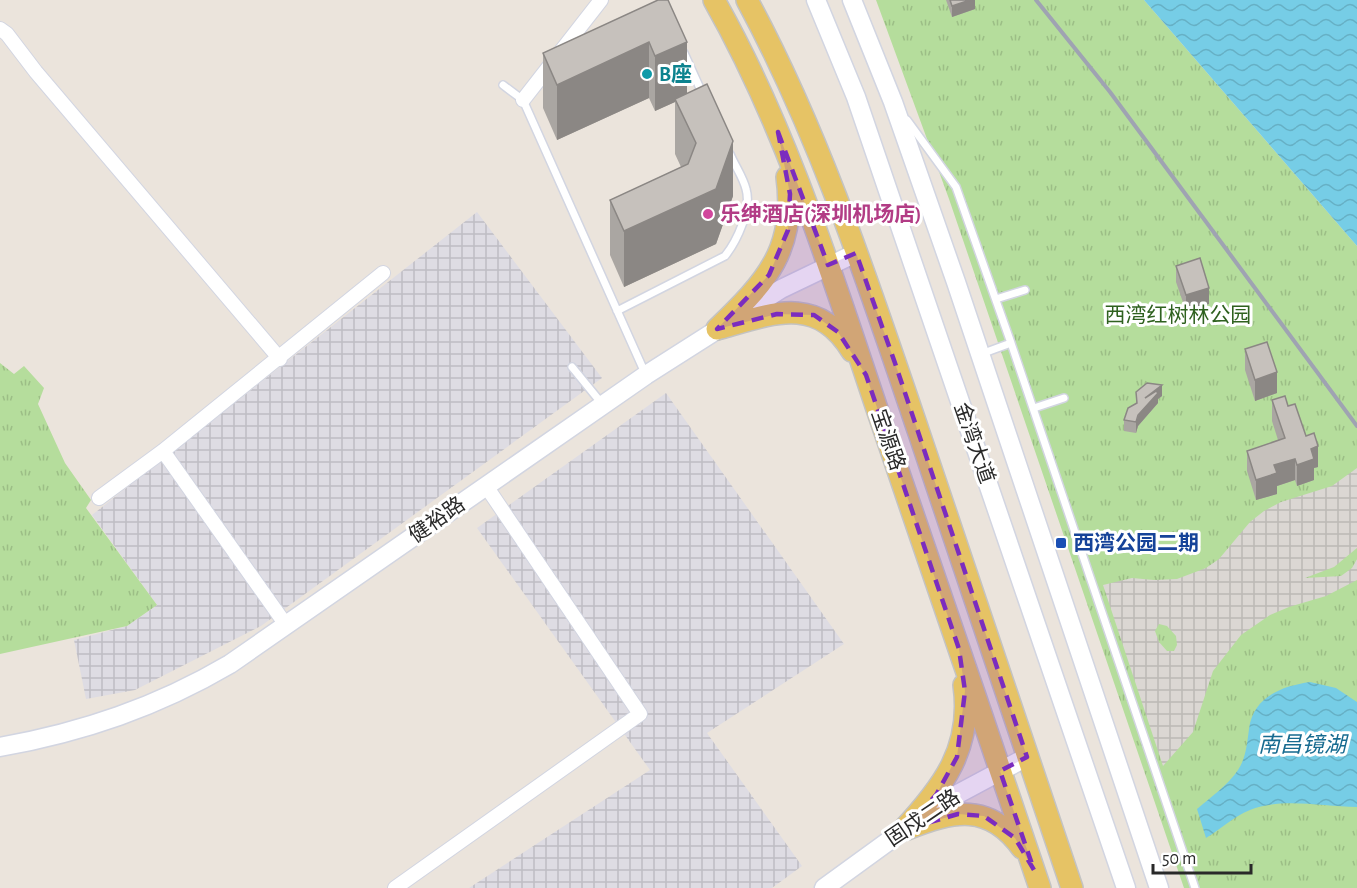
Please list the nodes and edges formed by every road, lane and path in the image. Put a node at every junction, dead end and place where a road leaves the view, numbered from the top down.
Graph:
1 (601, 0) edge
2 (714, 0) edge
3 (747, 0) edge
4 (816, 0) edge
5 (852, 0) edge
6 (0, 29) edge
7 (678, 42) edge
8 (503, 86) dead end
9 (523, 100) junction
10 (893, 102) junction
11 (708, 105) edge
12 (778, 132) junction
13 (727, 148) edge
14 (856, 253) junction
15 (828, 265) junction
16 (383, 273) dead end
17 (1025, 290) dead end
18 (996, 299) junction
19 (617, 311) junction
20 (717, 329) junction
21 (1011, 343) junction
22 (980, 354) junction
23 (280, 359) junction
24 (572, 367) dead end
25 (646, 375) junction
26 (866, 375) junction
27 (1064, 398) dead end
28 (603, 405) junction
29 (1034, 408) junction
30 (163, 451) junction
31 (486, 486) junction
32 (99, 498) dead end
33 (286, 625) junction
34 (959, 649) junction
35 (0, 747) edge
36 (1028, 757) junction
37 (1000, 771) junction
38 (903, 830) junction
39 (1037, 879) edge
40 (395, 888) edge
41 (824, 888) edge
42 (1072, 888) edge
43 (1126, 888) edge
44 (1160, 888) edge
45 (1194, 888) edge

1 - 9 street
2 - 12 main road, 宝源路
3 - 14 main road, 宝源路
4 - 43 main road, 金湾大道
5 - 10 main road, 金湾大道
6 - 23 street
7 - 11 lane
8 - 9 lane
9 - 19 lane
10 - 18 lane
10 - 22 main road, 金湾大道
12 - 15 main road, 宝源路
12 - 20 main road
13 - 19 lane
14 - 15 main road, 健裕路
14 - 36 main road, 宝源路
15 - 20 main road, 健裕路
15 - 26 main road, 宝源路
16 - 23 street
17 - 18 lane
18 - 21 lane
19 - 25 lane
20 - 25 main road, 健裕路
20 - 26 main road
21 - 22 lane
21 - 29 lane
22 - 44 main road, 金湾大道
23 - 30 street
24 - 28 lane
25 - 28 main road, 健裕路
26 - 34 main road, 宝源路
27 - 29 lane
28 - 31 main road, 健裕路
29 - 45 lane
30 - 32 street
30 - 33 street
31 - 33 main road, 健裕路
31 - 40 street
33 - 35 main road, 健裕路
34 - 37 main road, 宝源路
34 - 38 main road
36 - 37 main road, 固戍二路
36 - 42 main road, 宝源路
37 - 38 main road, 固戍二路
37 - 39 main road, 宝源路
38 - 39 main road
38 - 41 main road, 固戍二路

